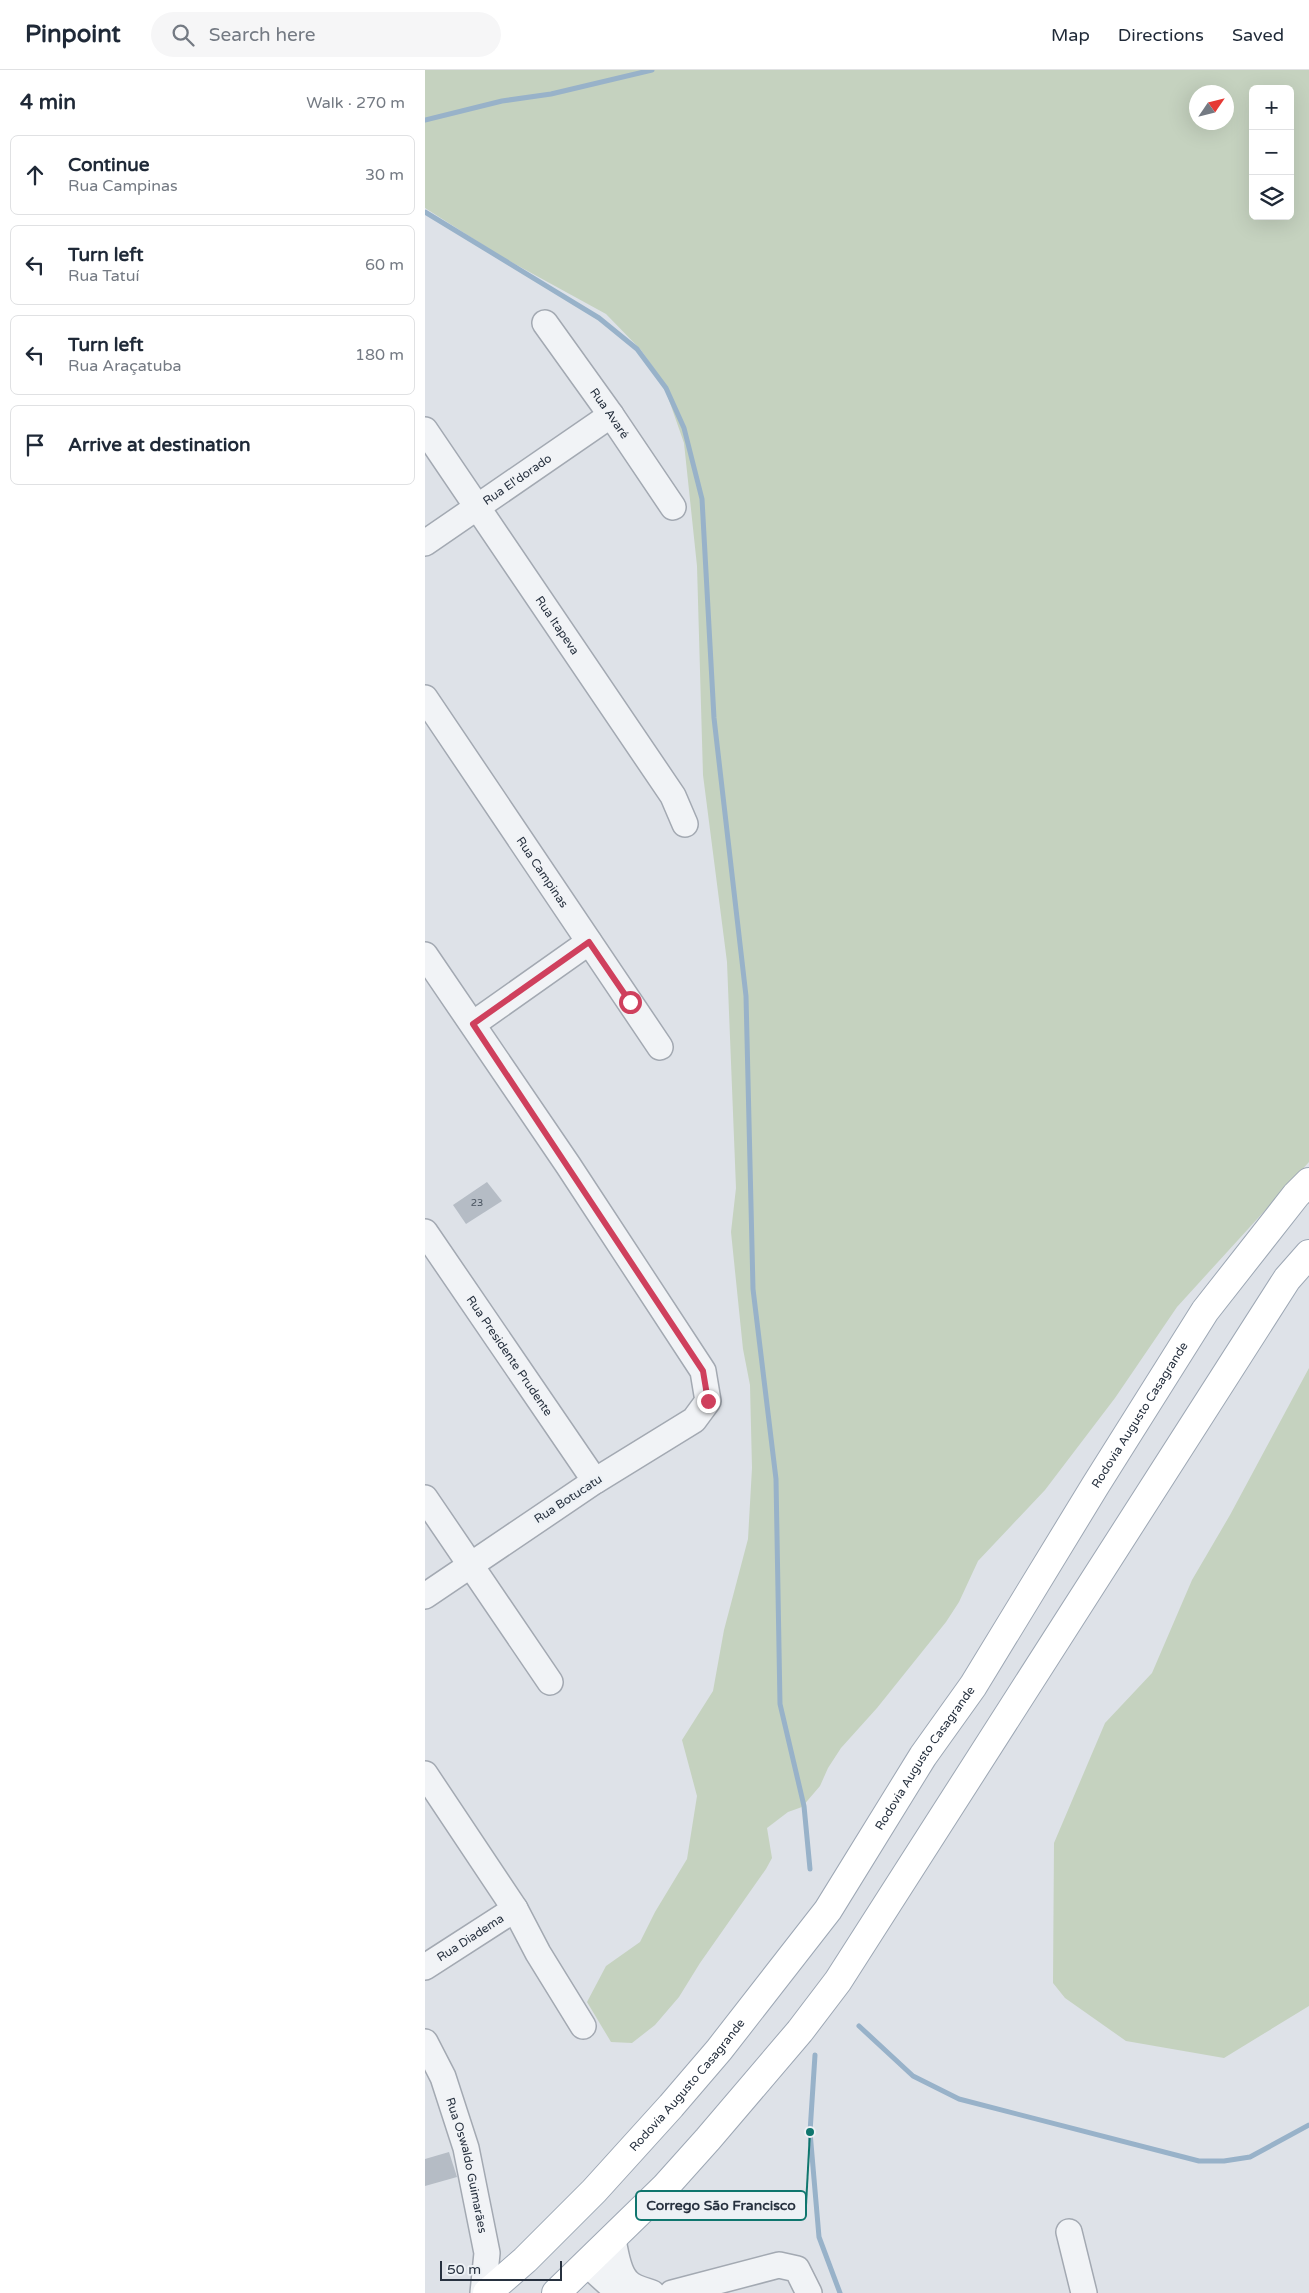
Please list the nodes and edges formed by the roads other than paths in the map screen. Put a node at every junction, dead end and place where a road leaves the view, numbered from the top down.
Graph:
1 (545, 323) dead end
2 (611, 415) junction
3 (425, 430) edge
4 (673, 506) dead end
5 (477, 507) junction
6 (425, 543) edge
7 (425, 698) edge
8 (685, 824) dead end
9 (589, 942) junction
10 (425, 955) edge
11 (473, 1024) junction
12 (661, 1047) dead end
13 (1309, 1182) edge
14 (425, 1232) edge
15 (1309, 1254) edge
16 (595, 1481) junction
17 (425, 1498) edge
18 (469, 1565) junction
19 (425, 1596) edge
20 (551, 1682) dead end
21 (425, 1774) edge
22 (515, 1909) junction
23 (425, 1967) edge
24 (583, 2026) dead end
25 (425, 2042) edge
26 (1069, 2232) dead end
27 (613, 2239) junction
28 (587, 2264) junction
29 (619, 2290) edge
30 (483, 2293) edge
31 (487, 2293) edge
32 (556, 2293) edge
33 (653, 2293) edge
34 (672, 2293) edge
35 (809, 2293) edge
36 (1084, 2293) edge

1 - 2 street, Rua Avaré
2 - 4 street, Rua Avaré
2 - 5 street, Rua El'dorado
3 - 5 street, Rua Itapeva
5 - 6 street, Rua El'dorado
5 - 8 street, Rua Itapeva
7 - 9 street, Rua Campinas
9 - 11 street
9 - 12 street, Rua Campinas
10 - 11 street
11 - 16 street, Rua Botucatu
13 - 31 main road, Rodovia Augusto Casagrande
14 - 16 street, Rua Presidente Prudente
15 - 27 main road
16 - 18 street, Rua Botucatu
17 - 18 street
18 - 19 street, Rua Botucatu
18 - 20 street
21 - 22 street
22 - 23 street, Rua Diadema
22 - 24 street
25 - 30 street, Rua Oswaldo Guimarães
26 - 36 street
27 - 28 main road
27 - 29 street
28 - 29 street
28 - 32 main road
29 - 33 street
34 - 35 street

